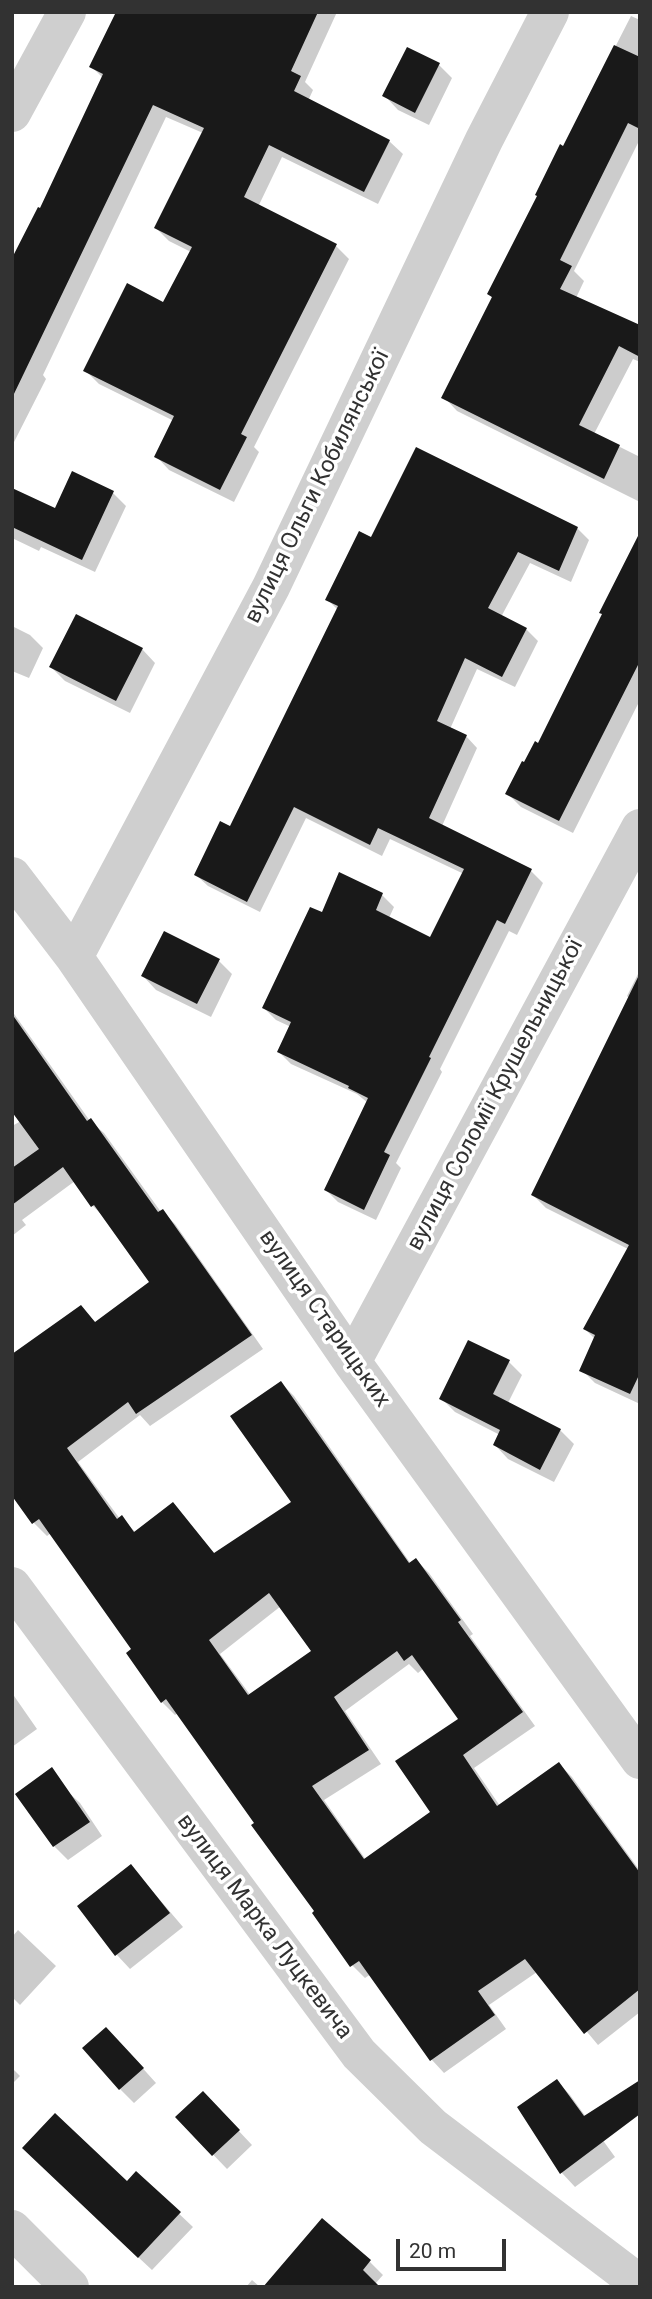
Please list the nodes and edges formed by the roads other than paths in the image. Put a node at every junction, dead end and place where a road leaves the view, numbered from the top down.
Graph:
1 (68, 12) edge
2 (550, 12) edge
3 (12, 113) edge
4 (640, 828) edge
5 (12, 876) edge
6 (74, 957) junction
7 (352, 1362) junction
8 (12, 1586) edge
9 (640, 1760) edge
10 (12, 2229) edge
11 (640, 2284) edge
12 (70, 2287) edge

1 - 3 street
2 - 6 street, вулиця Ольги Кобилянської
4 - 7 street, вулиця Соломії Крушельницької
5 - 6 street, вулиця Старицьких
6 - 7 street, вулиця Старицьких
7 - 9 street, вулиця Старицьких
8 - 11 street, вулиця Марка Луцкевича
10 - 12 street

